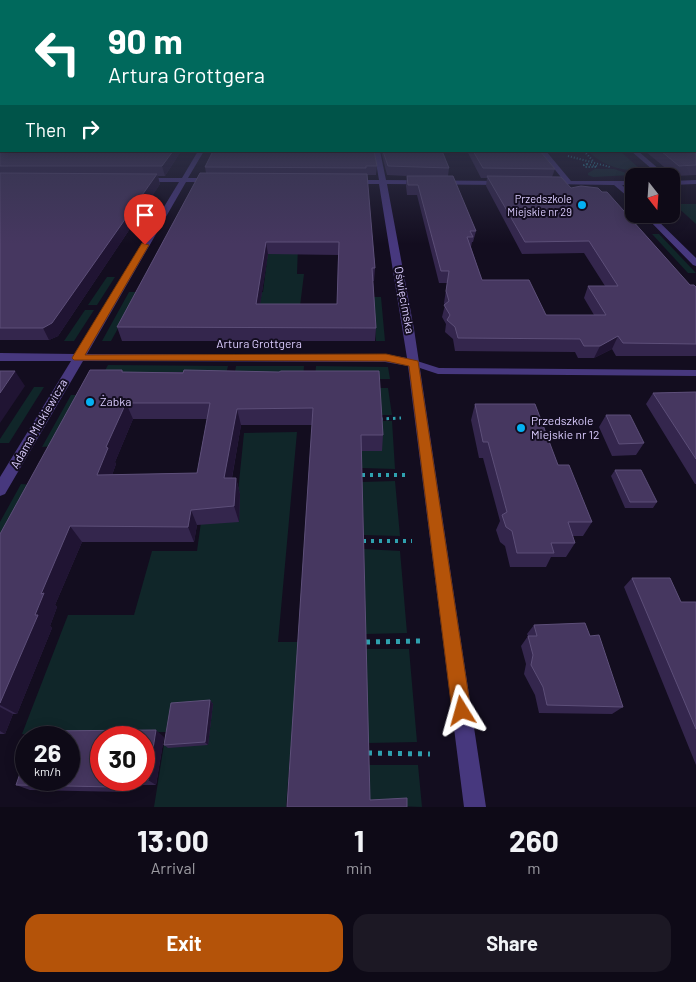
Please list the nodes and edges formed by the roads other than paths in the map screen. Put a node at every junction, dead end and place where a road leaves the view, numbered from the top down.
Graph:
1 (190, 169) edge
2 (380, 169) edge
3 (557, 169) edge
4 (136, 180) edge
5 (183, 180) junction
6 (223, 180) edge
7 (341, 181) edge
8 (383, 182) junction
9 (696, 182) edge
10 (516, 183) edge
11 (543, 183) edge
12 (569, 183) junction
13 (680, 183) edge
14 (617, 184) junction
15 (625, 184) edge
16 (625, 192) edge
17 (656, 223) edge
18 (696, 263) edge
19 (0, 357) edge
20 (78, 358) junction
21 (414, 363) junction
22 (696, 373) edge
23 (0, 490) edge
24 (475, 807) edge

1 - 5 street, Adama Mickiewicza
2 - 8 street, Oświęcimska
3 - 12 street
4 - 5 street
5 - 6 street
5 - 20 street, Adama Mickiewicza
7 - 8 street
8 - 10 street
8 - 21 street, Oświęcimska
9 - 13 street
11 - 12 street
12 - 14 street
14 - 15 street
14 - 16 street
17 - 18 street
19 - 20 street, Artura Grottgera
20 - 21 street, Artura Grottgera
20 - 23 street, Adama Mickiewicza
21 - 22 lane, Artura Grottgera
21 - 24 street, Oświęcimska

